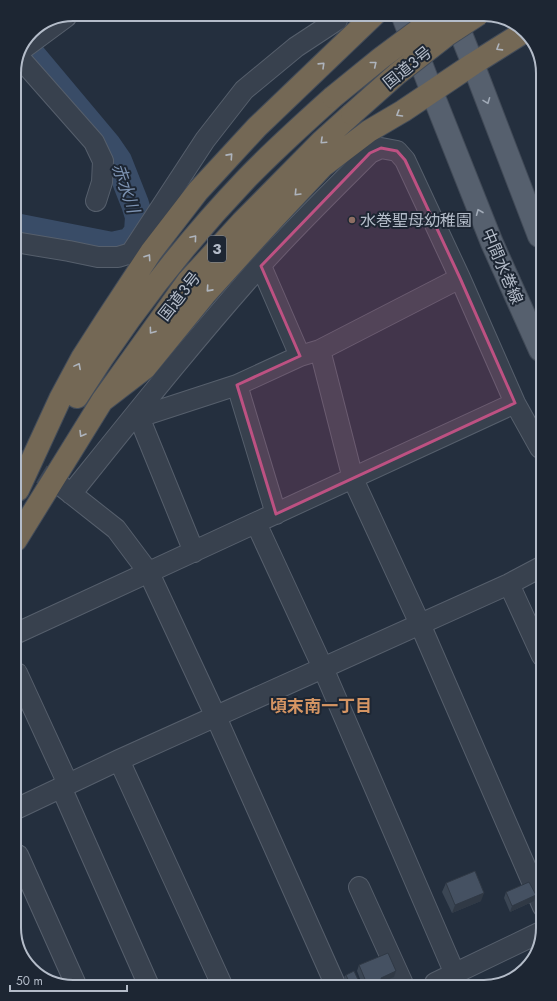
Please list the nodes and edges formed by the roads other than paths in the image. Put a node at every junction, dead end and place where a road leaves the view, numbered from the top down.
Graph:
1 (335, 21) edge
2 (368, 21) edge
3 (405, 21) edge
4 (431, 21) edge
5 (455, 21) edge
6 (469, 21) edge
7 (57, 24) edge
8 (519, 35) edge
9 (31, 43) edge
10 (22, 61) edge
11 (473, 64) junction
12 (432, 92) junction
13 (96, 201) dead end
14 (536, 228) edge
15 (21, 243) edge
16 (260, 266) junction
17 (460, 278) junction
18 (536, 339) edge
19 (320, 350) junction
20 (300, 356) junction
21 (237, 386) junction
22 (102, 401) junction
23 (515, 403) junction
24 (536, 441) edge
25 (353, 479) junction
26 (21, 483) edge
27 (21, 485) edge
28 (276, 514) junction
29 (256, 523) junction
30 (21, 532) edge
31 (194, 552) junction
32 (536, 570) edge
33 (149, 573) junction
34 (509, 584) junction
35 (420, 624) junction
36 (21, 631) edge
37 (536, 643) edge
38 (323, 668) junction
39 (21, 683) edge
40 (216, 717) junction
41 (119, 760) junction
42 (64, 786) junction
43 (21, 807) edge
44 (21, 862) edge
45 (359, 887) dead end
46 (536, 891) edge
47 (536, 934) edge
48 (455, 974) junction
49 (74, 980) edge
50 (146, 980) edge
51 (220, 980) edge
52 (333, 980) edge
53 (401, 980) edge
54 (442, 980) edge

1 - 15 street
26 -> 2 highway
3 - 12 main road, 中間水巻線
27 -> 4 highway, 国道3号 / 3, bridge
5 - 11 main road
6 -> 22 highway, 国道3号 / 3, bridge
7 - 9 street
8 -> 11 highway
10 - 13 street
11 - 12 highway
11 -> 14 main road
18 -> 12 main road, 中間水巻線
12 -> 22 highway
16 - 17 street
16 - 20 street
16 - 33 street
17 - 19 street
17 - 23 street
19 - 20 street
19 - 25 street
20 - 21 street
21 - 28 street
21 - 31 street
22 -> 30 highway, 国道3号 / 3
23 - 24 street
23 - 25 street
25 - 28 street
25 - 35 street
28 - 29 street
29 - 31 street
29 - 38 street
31 - 33 street
32 - 34 street
33 - 36 street
33 - 40 street
34 - 35 street
34 - 37 street
35 - 38 street
35 - 46 street
38 - 40 street
38 - 48 street
39 - 42 street
40 - 41 street
40 - 52 street
41 - 42 street
41 - 51 street
42 - 43 street
42 - 50 street
44 - 49 street
45 - 53 street
47 - 48 street
48 - 54 street

